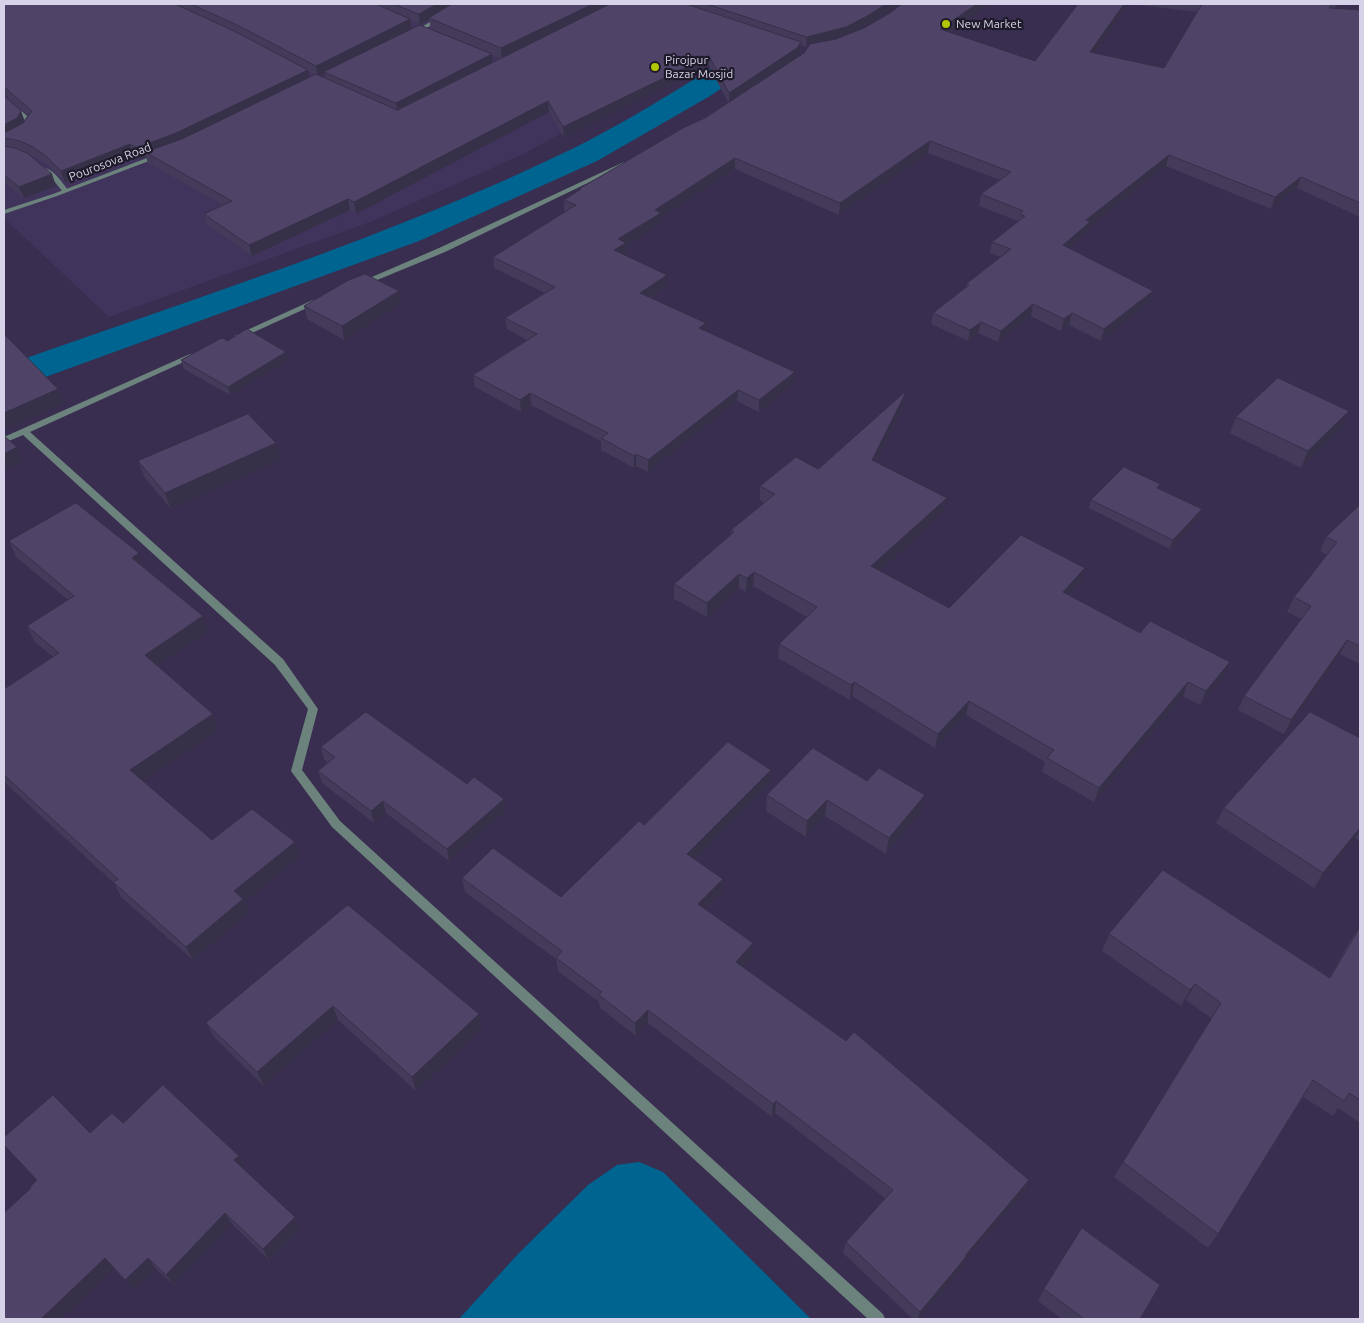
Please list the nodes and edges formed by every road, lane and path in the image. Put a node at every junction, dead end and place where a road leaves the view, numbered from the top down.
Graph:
1 (462, 4) edge
2 (413, 27) edge
3 (424, 32) junction
4 (407, 37) edge
5 (4, 98) edge
6 (24, 131) edge
7 (164, 153) edge
8 (636, 158) edge
9 (36, 164) edge
10 (65, 191) junction
11 (4, 212) edge
12 (356, 285) edge
13 (328, 297) edge
14 (228, 340) edge
15 (201, 352) edge
16 (25, 432) junction
17 (4, 440) edge
18 (878, 1319) edge

1 - 3 street
2 - 3 street
3 - 4 street
5 - 6 street
7 - 10 street, Pourosova Road
8 - 12 street
9 - 10 street
10 - 11 street, Pourosova Road
13 - 14 street
15 - 16 street
16 - 17 street
16 - 18 street

